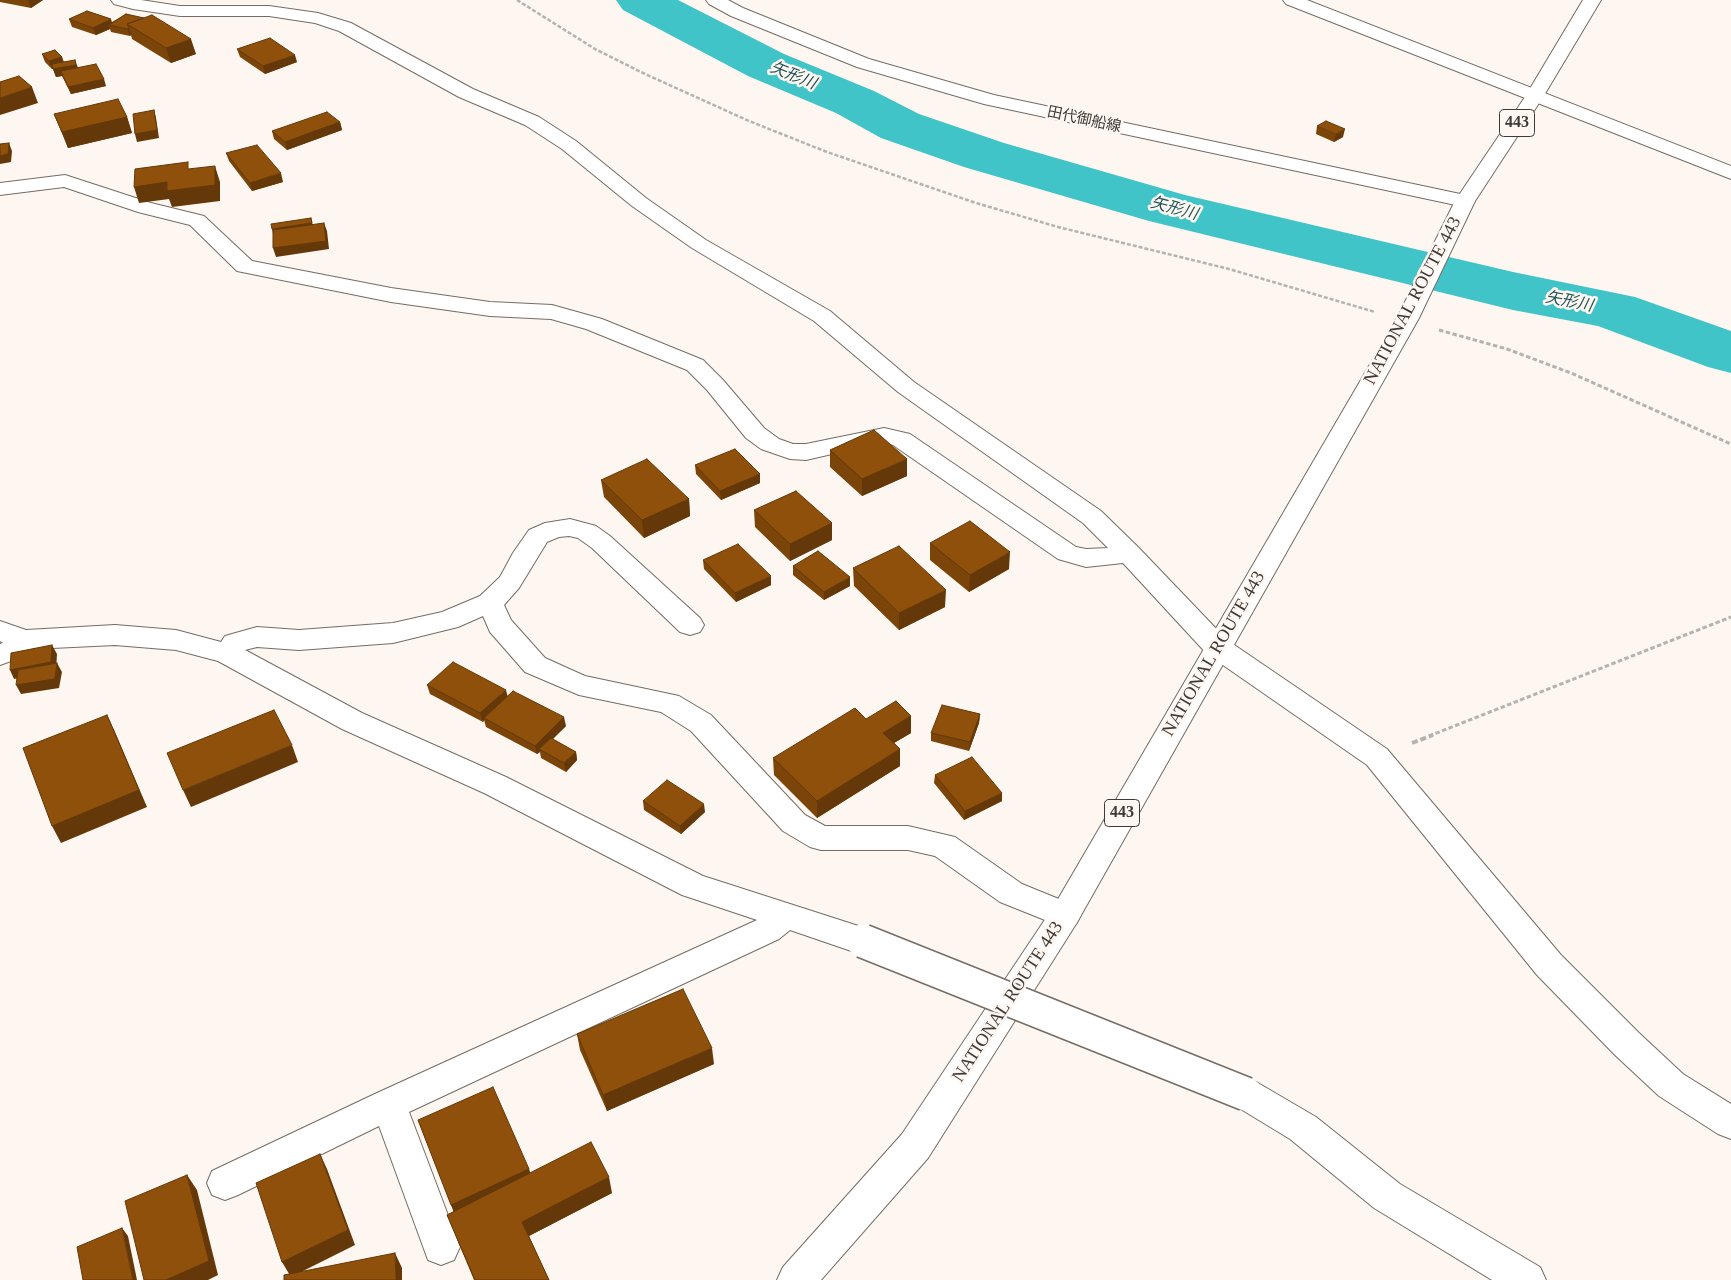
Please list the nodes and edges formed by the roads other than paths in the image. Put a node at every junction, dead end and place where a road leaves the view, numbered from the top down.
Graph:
1 (120, 0) edge
2 (715, 0) edge
3 (1292, 0) edge
4 (1592, 0) edge
5 (1534, 97) junction
6 (1731, 173) edge
7 (0, 189) edge
8 (1465, 201) junction
9 (1129, 553) junction
10 (490, 603) junction
11 (690, 625) dead end
12 (12, 635) edge
13 (1218, 647) junction
14 (227, 653) junction
15 (0, 655) edge
16 (1065, 915) junction
17 (784, 916) junction
18 (389, 1104) junction
19 (1731, 1123) edge
20 (224, 1183) dead end
21 (441, 1247) dead end
22 (796, 1280) edge
23 (1527, 1280) edge

1 - 9 main road
2 - 8 main road, 田代御船線
3 - 5 main road
4 - 5 main road, NATIONAL ROUTE 443 / 443
5 - 6 main road
5 - 8 main road, NATIONAL ROUTE 443 / 443
7 - 9 main road
8 - 13 main road, NATIONAL ROUTE 443 / 443
9 - 13 main road
10 - 11 main road
10 - 14 main road
10 - 16 main road
12 - 14 main road
12 - 15 main road
13 - 16 main road, NATIONAL ROUTE 443 / 443
13 - 19 main road
14 - 17 main road
16 - 22 main road, NATIONAL ROUTE 443 / 443
17 - 18 main road
17 - 23 main road, bridge
18 - 20 main road
18 - 21 main road

